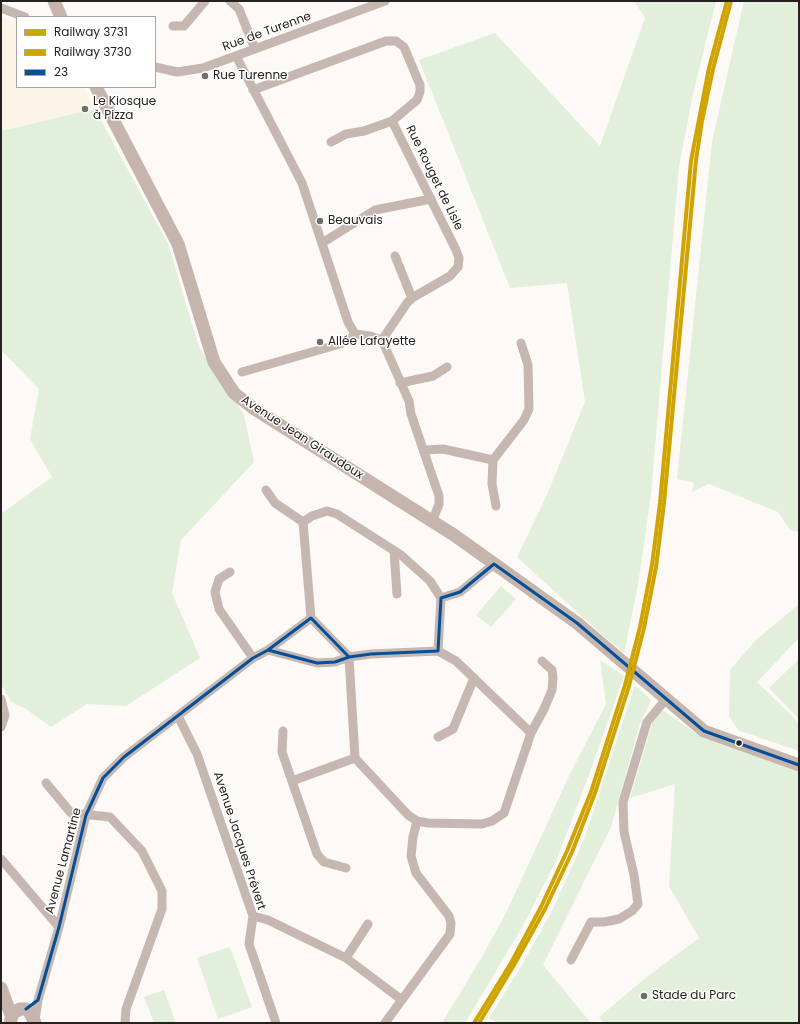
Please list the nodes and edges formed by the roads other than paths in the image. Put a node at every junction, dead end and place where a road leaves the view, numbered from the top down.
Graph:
1 (54, 1) edge
2 (205, 1) edge
3 (230, 1) edge
4 (385, 1) edge
5 (1, 8) edge
6 (22, 16) edge
7 (61, 16) edge
8 (173, 26) dead end
9 (255, 50) junction
10 (236, 56) junction
11 (156, 67) edge
12 (97, 88) edge
13 (253, 90) junction
14 (392, 121) junction
15 (331, 142) dead end
16 (431, 199) junction
17 (322, 244) junction
18 (395, 256) dead end
19 (412, 298) junction
20 (355, 334) junction
21 (382, 340) junction
22 (521, 343) dead end
23 (447, 367) dead end
24 (242, 372) dead end
25 (400, 383) junction
26 (424, 450) junction
27 (493, 460) junction
28 (266, 490) dead end
29 (496, 506) dead end
30 (302, 522) junction
31 (432, 522) junction
32 (394, 550) junction
33 (494, 564) junction
34 (230, 572) dead end
35 (397, 594) dead end
36 (441, 598) junction
37 (310, 618) junction
38 (268, 650) junction
39 (438, 651) junction
40 (349, 657) junction
41 (253, 658) junction
42 (542, 661) dead end
43 (474, 678) junction
44 (1, 699) edge
45 (666, 699) junction
46 (178, 716) junction
47 (1, 727) edge
48 (283, 731) dead end
49 (531, 733) junction
50 (438, 737) dead end
51 (355, 758) junction
52 (799, 765) edge
53 (292, 781) junction
54 (46, 783) dead end
55 (86, 815) junction
56 (417, 821) junction
57 (1, 859) edge
58 (346, 868) dead end
59 (253, 916) junction
60 (368, 924) dead end
61 (59, 927) junction
62 (346, 958) junction
63 (571, 960) dead end
64 (1, 988) edge
65 (38, 1000) junction
66 (402, 1000) junction
67 (14, 1017) edge
68 (35, 1022) edge
69 (125, 1023) edge
70 (276, 1023) edge
71 (385, 1023) edge

1 - 7 street
2 - 8 street
3 - 9 street
4 - 9 street, Rue de Turenne
5 - 6 street
9 - 10 street, Rue de Turenne
10 - 11 street, Rue de Turenne
10 - 13 street
12 - 31 street, Avenue Jean Giraudoux
13 - 14 street, Rue Rouget de Lisle
13 - 17 street
14 - 15 street
14 - 16 street, Rue Rouget de Lisle
16 - 17 street
16 - 19 street, Rue Rouget de Lisle
17 - 20 street
18 - 19 street
19 - 21 street, Rue Rouget de Lisle
20 - 21 street
20 - 24 street
21 - 25 street
22 - 27 street
23 - 25 street
25 - 26 street
26 - 27 street
26 - 31 street
27 - 29 street
28 - 30 street
30 - 32 street
30 - 37 street
31 - 33 street, Avenue Jean Giraudoux
32 - 35 street
32 - 36 street
33 - 36 street
33 - 45 street, Avenue Jean Giraudoux
34 - 41 street
36 - 39 street
37 - 38 street, Avenue Lamartine
37 - 40 street
38 - 40 street
38 - 41 street, Avenue Lamartine
39 - 40 street
39 - 43 street
40 - 51 street
41 - 46 street, Avenue Lamartine
42 - 49 street
43 - 49 street
43 - 50 street
44 - 47 street
45 - 52 street, Avenue Jean Giraudoux
45 - 63 street
46 - 55 street, Avenue Lamartine
46 - 59 street, Avenue Jacques Prévert
48 - 53 street
49 - 56 street
51 - 53 street
51 - 56 street
53 - 58 street
54 - 55 street
55 - 61 street, Avenue Lamartine
55 - 69 street
56 - 66 street
57 - 61 street
59 - 62 street
59 - 70 street, Avenue Jacques Prévert
60 - 62 street
61 - 65 street, Avenue Lamartine
62 - 66 street
64 - 67 street
65 - 67 street
65 - 68 street, Avenue Lamartine
66 - 71 street
67 - 68 street

